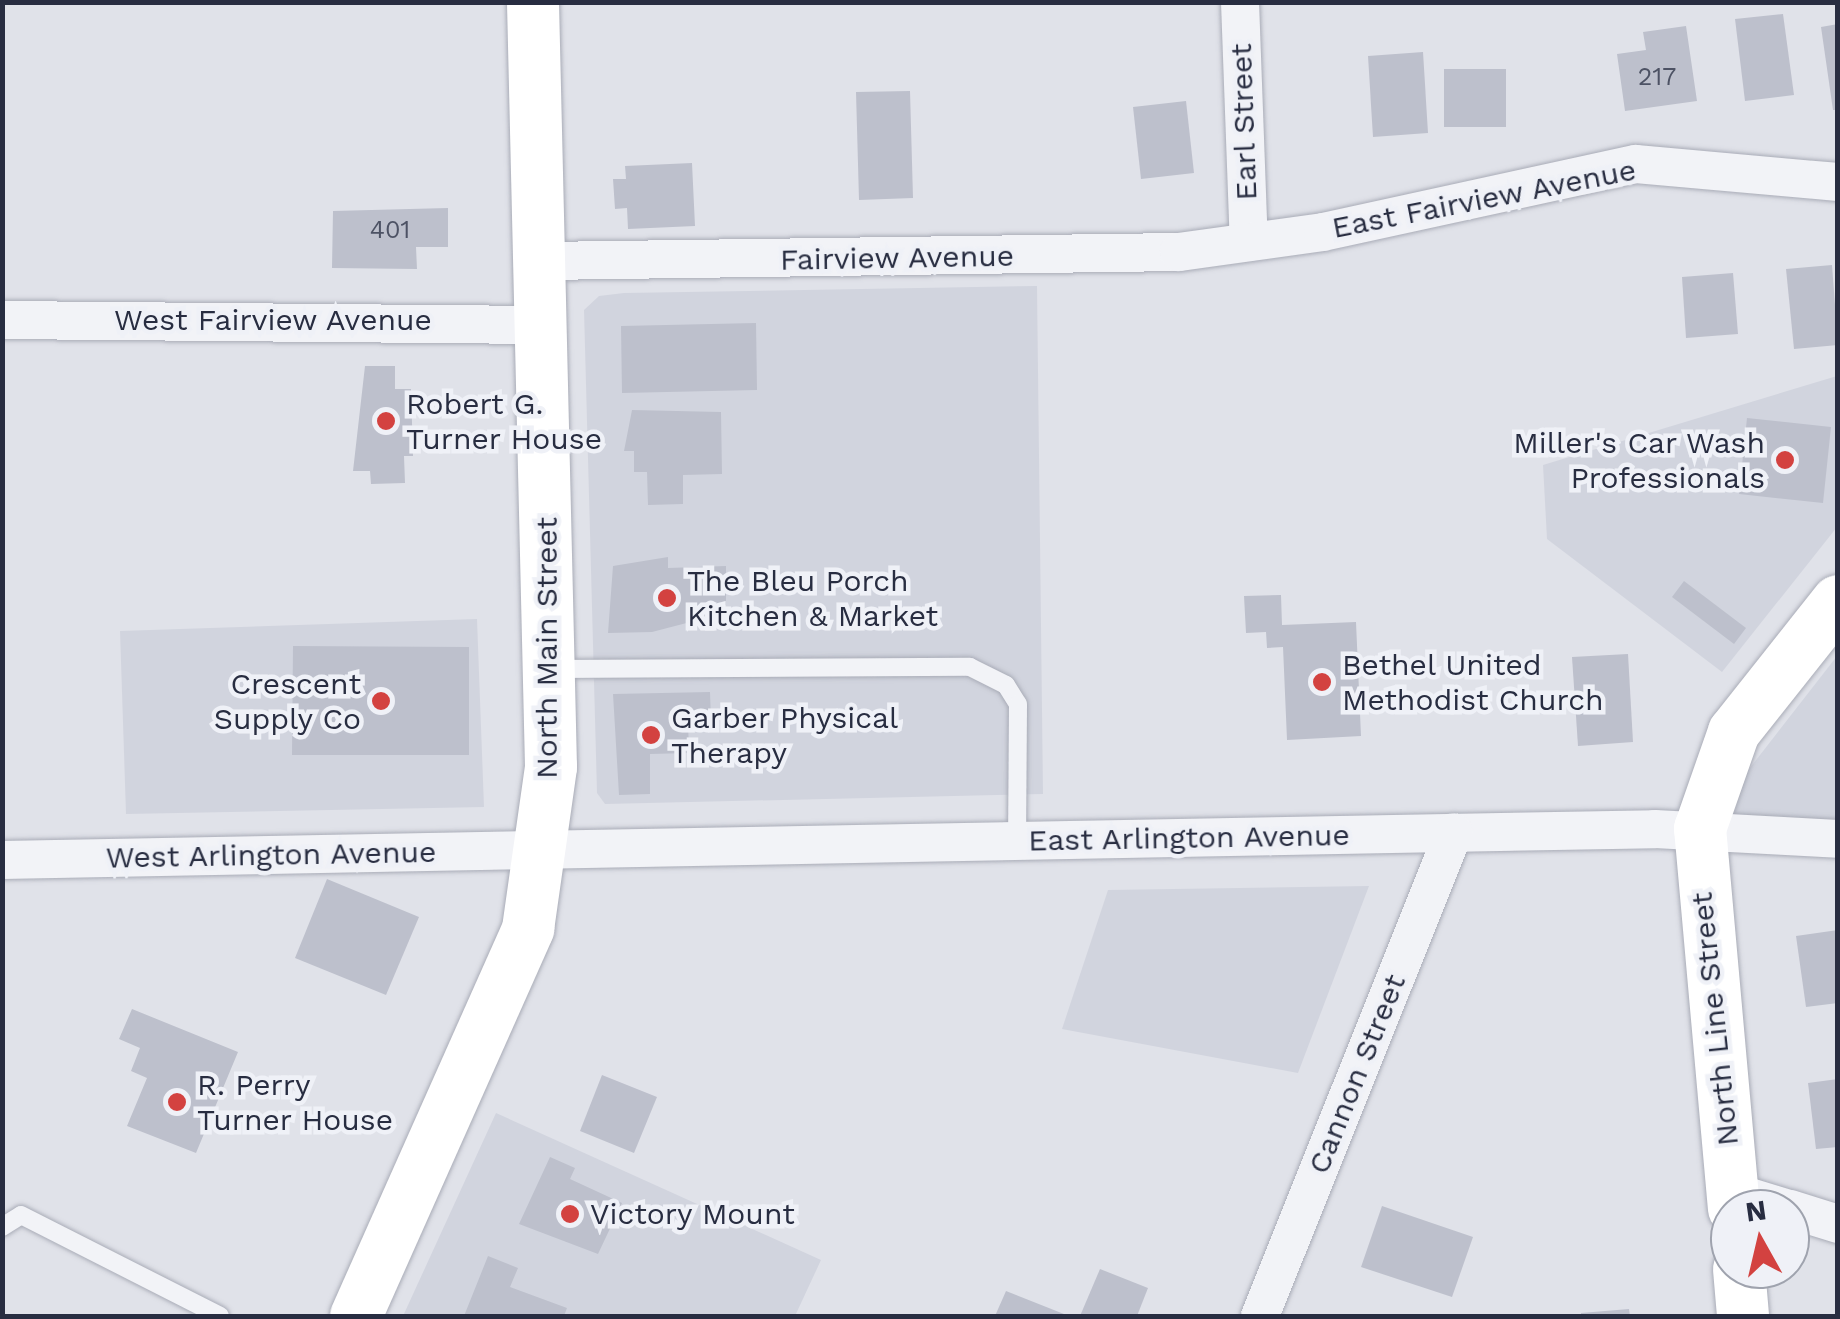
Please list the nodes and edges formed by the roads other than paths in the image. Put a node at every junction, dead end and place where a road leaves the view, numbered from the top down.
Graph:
1 (533, 2) edge
2 (1240, 2) edge
3 (1838, 182) edge
4 (1249, 242) junction
5 (544, 262) junction
6 (2, 320) edge
7 (544, 325) junction
8 (1838, 601) edge
9 (552, 669) junction
10 (1700, 828) junction
11 (1454, 832) junction
12 (1838, 839) edge
13 (1017, 841) junction
14 (539, 851) junction
15 (2, 860) edge
16 (1732, 1189) edge
17 (1810, 1215) edge
18 (1838, 1224) edge
19 (2, 1227) edge
20 (1741, 1289) edge
21 (220, 1316) edge
22 (356, 1316) edge
23 (1260, 1316) edge
24 (1743, 1316) edge

1 - 5 main road, North Main Street
2 - 4 street, Earl Street
3 - 4 street, East Fairview Avenue
4 - 5 street, Fairview Avenue
5 - 7 main road, North Main Street
6 - 7 street, West Fairview Avenue
7 - 9 main road, North Main Street
8 - 10 main road
9 - 13 lane
9 - 14 main road, North Main Street
10 - 11 street, East Arlington Avenue
10 - 12 street, East Arlington Avenue
10 - 16 main road, North Line Street
11 - 13 street, East Arlington Avenue
11 - 23 street, Cannon Street
13 - 14 street, East Arlington Avenue
14 - 15 street, West Arlington Avenue
14 - 22 main road, North Main Street
17 - 18 street
19 - 21 lane
20 - 24 main road

